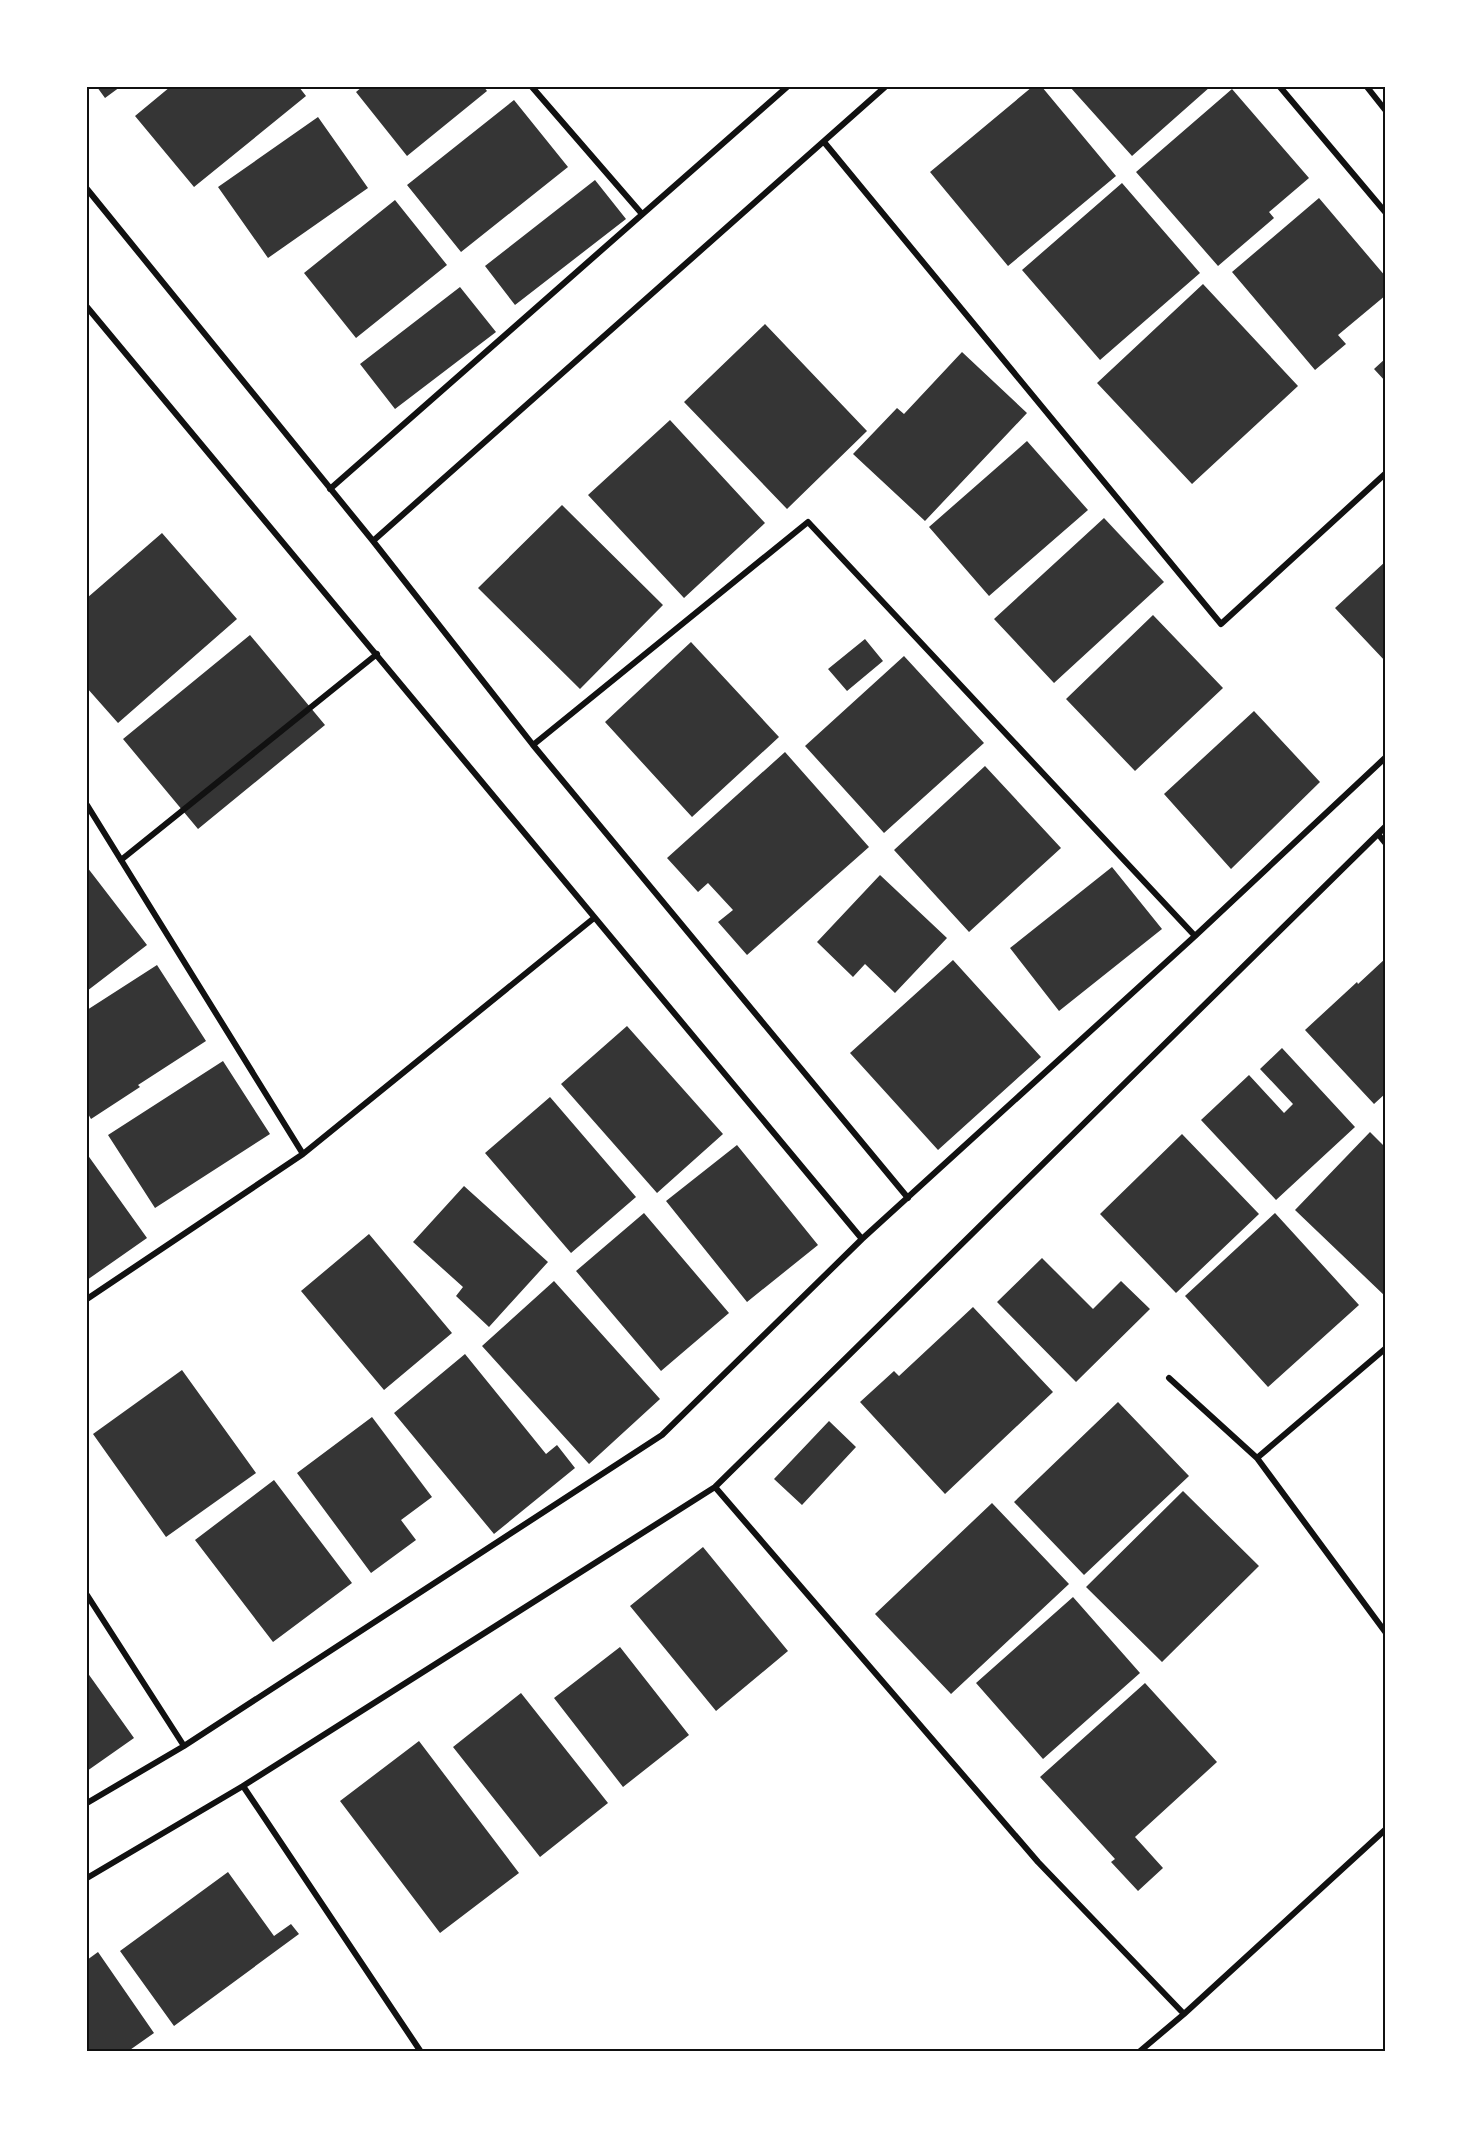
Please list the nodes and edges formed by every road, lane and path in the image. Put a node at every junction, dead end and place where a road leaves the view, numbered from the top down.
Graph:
1 (532, 87) edge
2 (787, 87) edge
3 (885, 87) edge
4 (1280, 87) edge
5 (1366, 87) edge
6 (1386, 111) edge
7 (824, 142) junction
8 (87, 189) edge
9 (1386, 213) edge
10 (642, 214) junction
11 (87, 307) edge
12 (90, 316) edge
13 (1386, 473) edge
14 (330, 489) junction
15 (373, 541) junction
16 (377, 654) junction
17 (533, 745) junction
18 (1386, 757) edge
19 (87, 805) edge
20 (1386, 826) edge
21 (1378, 834) junction
22 (1386, 844) edge
23 (121, 860) junction
24 (594, 918) junction
25 (1195, 936) junction
26 (303, 1154) junction
27 (908, 1198) junction
28 (862, 1239) junction
29 (87, 1299) edge
30 (1386, 1348) edge
31 (1169, 1378) dead end
32 (1257, 1458) junction
33 (715, 1487) junction
34 (87, 1595) edge
35 (1386, 1633) edge
36 (184, 1746) junction
37 (243, 1786) junction
38 (87, 1803) edge
39 (1386, 1829) edge
40 (87, 1878) edge
41 (1184, 2014) junction
42 (421, 2052) edge
43 (1139, 2052) edge

1 - 10 street
2 - 10 street
3 - 7 street
4 - 9 street
5 - 6 street
7 - 13 street
7 - 15 street
8 - 14 street
10 - 14 street
11 - 12 street
12 - 16 street
14 - 15 street
15 - 17 street
16 - 23 street
16 - 24 street
17 - 25 street
17 - 27 street
18 - 25 street
19 - 23 street
20 - 21 street
21 - 22 street
21 - 33 street
23 - 26 street
24 - 26 street
24 - 28 street
25 - 27 street
26 - 29 street
27 - 28 street
28 - 36 street
30 - 32 street
31 - 32 street
32 - 35 street
33 - 37 street
33 - 41 street
34 - 36 street
36 - 38 street
37 - 40 street
37 - 42 street
39 - 41 street
41 - 43 street

